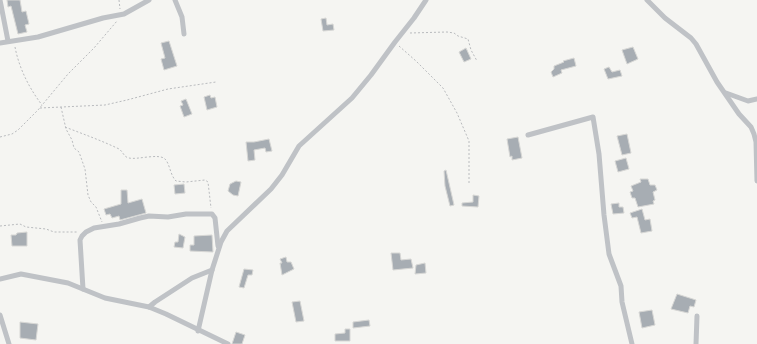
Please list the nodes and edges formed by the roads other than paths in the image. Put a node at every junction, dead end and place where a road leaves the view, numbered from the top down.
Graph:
1 (0, 0) edge
2 (149, 0) edge
3 (175, 0) edge
4 (426, 0) edge
5 (647, 0) edge
6 (184, 34) dead end
7 (11, 41) junction
8 (0, 43) edge
9 (726, 94) junction
10 (757, 99) edge
11 (528, 135) dead end
12 (757, 181) edge
13 (219, 249) junction
14 (212, 270) junction
15 (0, 279) edge
16 (83, 289) junction
17 (149, 307) junction
18 (0, 314) edge
19 (697, 316) dead end
20 (198, 331) junction
21 (9, 344) edge
22 (228, 344) edge
23 (632, 344) edge
24 (696, 344) edge

1 - 7 street
2 - 7 street
3 - 6 street
4 - 13 street
5 - 9 street
7 - 8 street
9 - 10 street
9 - 12 street
11 - 23 street
13 - 14 street
13 - 16 street
14 - 17 street
14 - 20 street
15 - 16 street
16 - 17 street
17 - 20 street
18 - 21 street
19 - 24 street
20 - 22 street

